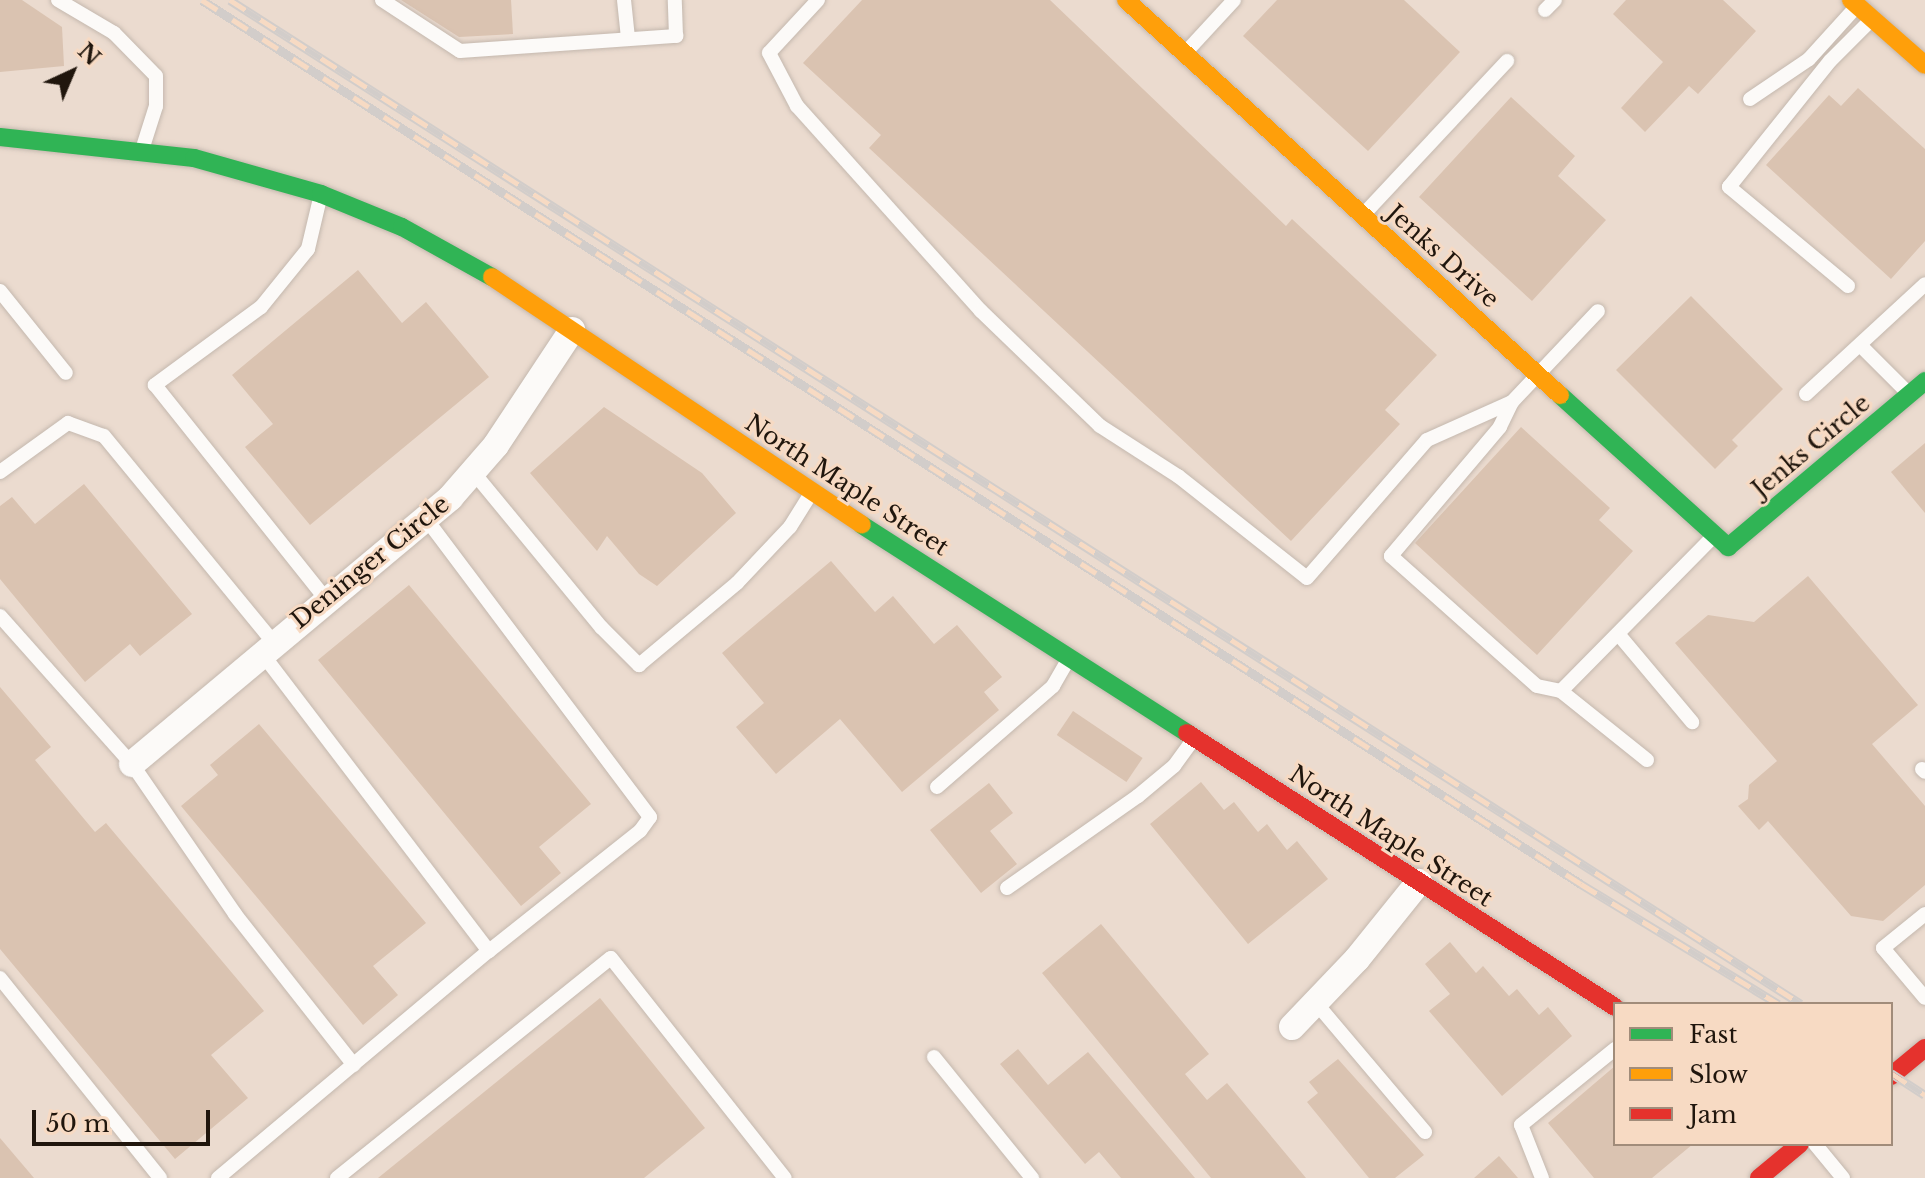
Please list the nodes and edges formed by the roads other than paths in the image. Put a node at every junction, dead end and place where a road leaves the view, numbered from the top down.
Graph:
1 (58, 0) edge
2 (382, 0) edge
3 (624, 0) edge
4 (675, 0) edge
5 (818, 0) edge
6 (1126, 0) edge
7 (1234, 0) edge
8 (1854, 3) edge
9 (1872, 19) junction
10 (628, 39) junction
11 (1185, 53) junction
12 (1507, 61) dead end
13 (1925, 65) edge
14 (1750, 99) dead end
15 (0, 137) edge
16 (142, 150) junction
17 (321, 194) junction
18 (1363, 215) junction
19 (1925, 284) edge
20 (1848, 286) dead end
21 (0, 291) edge
22 (1598, 311) dead end
23 (572, 330) junction
24 (1860, 345) junction
25 (66, 373) dead end
26 (1539, 376) junction
27 (1925, 381) edge
28 (1806, 394) dead end
29 (1910, 394) junction
30 (1512, 402) junction
31 (0, 472) edge
32 (474, 473) junction
33 (811, 493) junction
34 (425, 517) junction
35 (1721, 541) junction
36 (325, 598) junction
37 (0, 616) edge
38 (1619, 635) junction
39 (267, 647) junction
40 (1069, 657) junction
41 (1561, 691) junction
42 (1692, 722) dead end
43 (1194, 738) junction
44 (1647, 760) dead end
45 (132, 764) junction
46 (937, 787) dead end
47 (1419, 882) junction
48 (1007, 888) dead end
49 (1925, 914) edge
50 (489, 951) junction
51 (0, 978) edge
52 (1925, 998) edge
53 (1316, 1003) junction
54 (1613, 1006) edge
55 (1292, 1027) dead end
56 (1925, 1048) edge
57 (1613, 1051) edge
58 (934, 1057) dead end
59 (354, 1065) junction
60 (1893, 1074) edge
61 (1425, 1132) dead end
62 (1797, 1146) edge
63 (1817, 1146) edge
64 (160, 1178) edge
65 (218, 1178) edge
66 (337, 1178) edge
67 (785, 1178) edge
68 (1032, 1178) edge
69 (1542, 1178) edge
70 (1759, 1178) edge
71 (1843, 1178) edge

1 - 16 lane
2 - 10 lane
3 - 10 lane
4 - 10 lane
5 - 30 lane
6 - 11 main road, Jenks Drive
7 - 11 lane
8 - 9 main road
8 - 14 lane
9 - 13 main road
9 - 20 lane
11 - 18 main road, Jenks Drive
12 - 18 lane
15 - 16 main road, North Maple Street
16 - 17 main road, North Maple Street
17 - 23 main road, North Maple Street
17 - 36 lane
18 - 26 main road, Jenks Drive
19 - 24 lane
21 - 25 lane
22 - 26 lane
23 - 32 street, Deninger Circle
23 - 33 main road, North Maple Street
24 - 28 lane
24 - 29 lane
26 - 30 lane
26 - 35 main road, Jenks Drive
27 - 29 main road, Jenks Circle
29 - 35 main road, Jenks Circle
30 - 41 lane
31 - 39 lane
32 - 33 lane
32 - 34 street, Deninger Circle
33 - 40 main road, North Maple Street
34 - 36 street, Deninger Circle
34 - 50 lane
35 - 38 lane
36 - 39 street, Deninger Circle
37 - 45 lane
38 - 41 lane
38 - 42 lane
39 - 45 street, Deninger Circle
39 - 50 lane
40 - 43 main road, North Maple Street
40 - 46 lane
41 - 44 lane
43 - 47 main road, North Maple Street
43 - 48 lane
45 - 59 lane
47 - 53 street
47 - 54 main road, North Maple Street
49 - 52 lane
50 - 59 lane
51 - 64 lane
53 - 55 street
53 - 61 lane
56 - 60 main road
57 - 69 lane
58 - 68 lane
59 - 65 lane
62 - 70 main road
63 - 71 lane
66 - 67 lane

